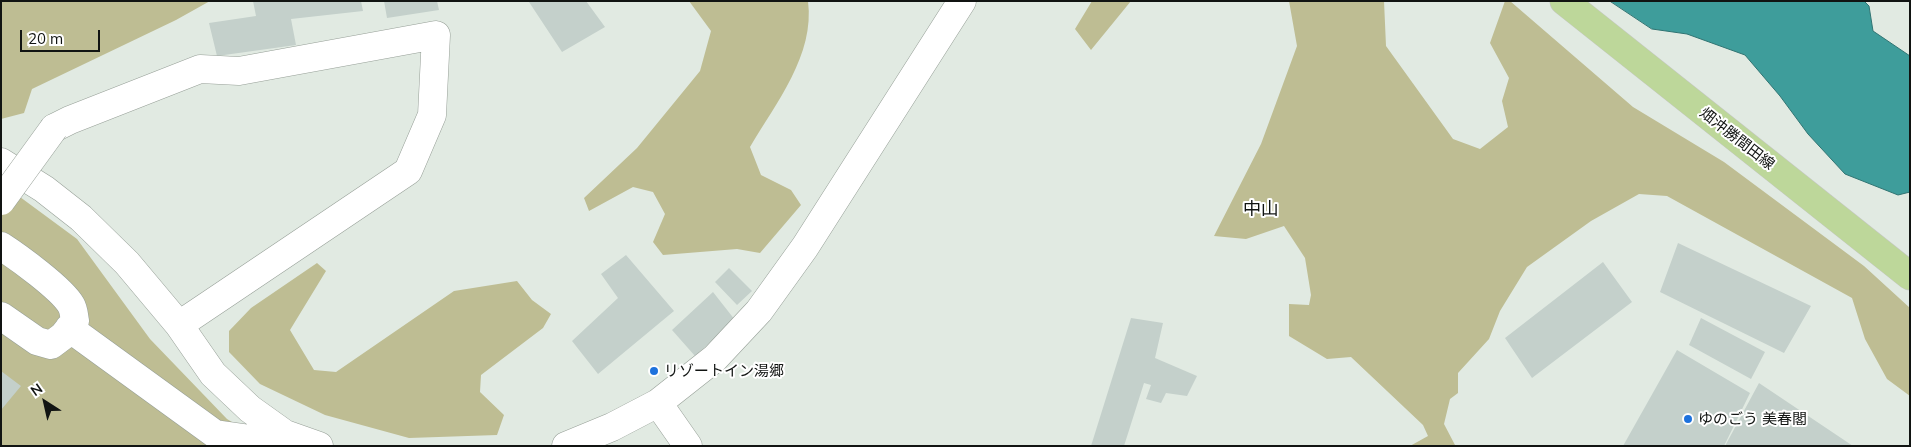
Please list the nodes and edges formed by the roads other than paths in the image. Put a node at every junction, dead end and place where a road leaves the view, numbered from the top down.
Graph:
1 (962, 1) edge
2 (1564, 1) edge
3 (1, 162) edge
4 (1, 201) edge
5 (1, 246) edge
6 (1910, 276) edge
7 (1, 316) edge
8 (179, 325) junction
9 (69, 328) junction
10 (658, 403) junction
11 (285, 434) junction
12 (320, 446) edge
13 (566, 446) edge
14 (688, 446) edge

1 - 10 street
2 - 6 main road, 畑沖勝間田線
3 - 8 street
4 - 8 street, bridge
5 - 9 street
7 - 9 street
8 - 11 street
9 - 11 street
10 - 13 street
10 - 14 street
11 - 12 street

